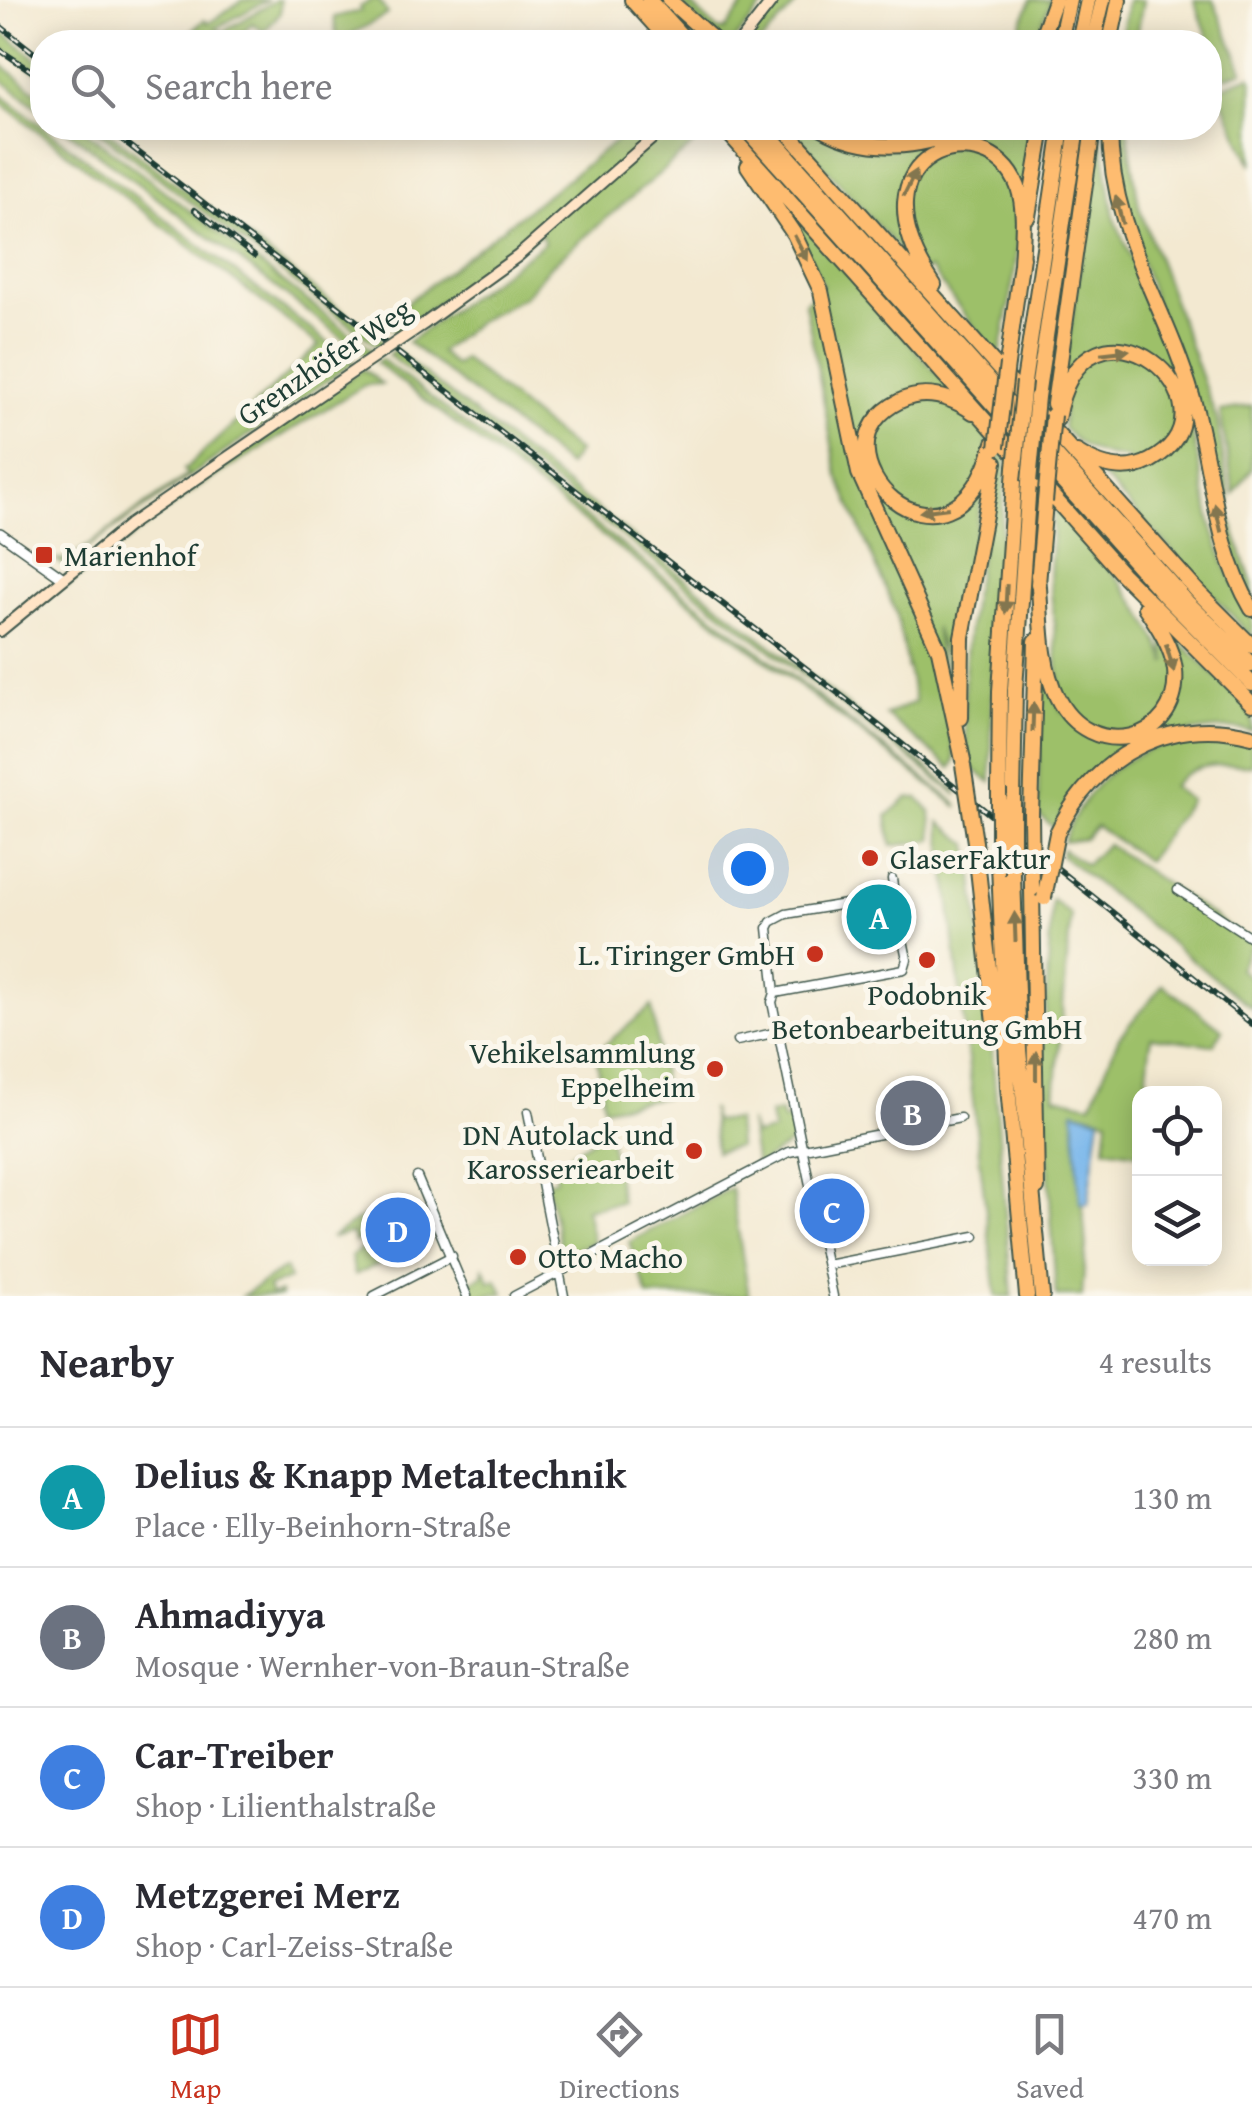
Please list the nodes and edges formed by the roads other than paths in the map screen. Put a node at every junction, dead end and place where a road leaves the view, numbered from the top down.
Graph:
1 (632, 0) edge
2 (649, 0) edge
3 (669, 0) edge
4 (773, 0) edge
5 (1055, 0) edge
6 (1069, 0) edge
7 (1088, 0) edge
8 (1103, 0) edge
9 (1120, 0) edge
10 (650, 30) edge
11 (659, 30) edge
12 (676, 30) edge
13 (700, 30) edge
14 (750, 30) edge
15 (1044, 30) edge
16 (1063, 30) edge
17 (1082, 30) edge
18 (1097, 30) edge
19 (1115, 30) edge
20 (650, 140) edge
21 (732, 140) edge
22 (735, 140) edge
23 (756, 140) edge
24 (774, 140) edge
25 (795, 140) edge
26 (852, 140) edge
27 (923, 140) edge
28 (1040, 140) edge
29 (1060, 140) edge
30 (1075, 140) edge
31 (1091, 140) edge
32 (1111, 140) edge
33 (1021, 265) junction
34 (964, 331) junction
35 (1055, 417) junction
36 (996, 436) junction
37 (1058, 440) junction
38 (0, 532) edge
39 (1122, 574) junction
40 (1038, 575) junction
41 (62, 577) junction
42 (1252, 609) edge
43 (0, 631) edge
44 (1252, 646) edge
45 (1252, 665) edge
46 (1252, 684) edge
47 (1252, 704) edge
48 (1252, 736) edge
49 (963, 762) junction
50 (892, 878) dead end
51 (1178, 890) dead end
52 (1038, 894) junction
53 (895, 901) junction
54 (1252, 938) edge
55 (776, 993) junction
56 (778, 1032) junction
57 (738, 1041) dead end
58 (1008, 1087) junction
59 (528, 1112) dead end
60 (960, 1118) dead end
61 (802, 1147) junction
62 (416, 1177) dead end
63 (1034, 1234) junction
64 (975, 1236) dead end
65 (452, 1256) junction
66 (827, 1265) junction
67 (559, 1272) junction
68 (374, 1296) edge
69 (467, 1296) edge
70 (514, 1296) edge
71 (564, 1296) edge
72 (833, 1296) edge
73 (1027, 1296) edge
74 (1042, 1296) edge

1 - 10 highway
1 - 11 highway
2 - 12 highway
3 - 13 highway
4 - 14 main road
5 - 15 highway
6 - 16 highway
7 - 17 highway
8 - 18 highway
9 - 19 highway
20 - 41 main road, Grenzhöfer Weg, bridge
21 -> 49 highway
22 - 36 highway
23 - 46 highway
24 - 45 highway
25 - 34 highway
26 - 27 highway
28 - 33 highway
29 -> 58 highway, bridge
63 -> 30 highway, bridge
31 - 35 highway
42 -> 32 highway
34 -> 33 highway
33 - 36 highway, bridge
34 - 37 highway
35 - 37 highway, bridge
35 -> 37 highway
36 -> 36 highway
36 - 39 highway
36 - 49 highway
37 - 40 highway, bridge
37 - 44 highway
38 - 41 street
39 -> 40 highway
39 - 47 highway
52 -> 40 highway, bridge
41 - 43 main road, Grenzhöfer Weg
48 - 52 highway, bridge
49 - 58 highway, bridge
50 - 53 street
51 - 54 street
63 -> 52 highway
53 - 55 street
53 - 55 street
55 - 56 street
56 - 57 street
56 - 61 street
58 - 73 highway
59 - 67 street
60 - 61 street
61 - 66 street
61 - 67 street
62 - 65 street
63 - 74 highway
64 - 66 street
65 - 68 street
65 - 69 street
66 - 72 street
67 - 70 street
67 - 71 street

